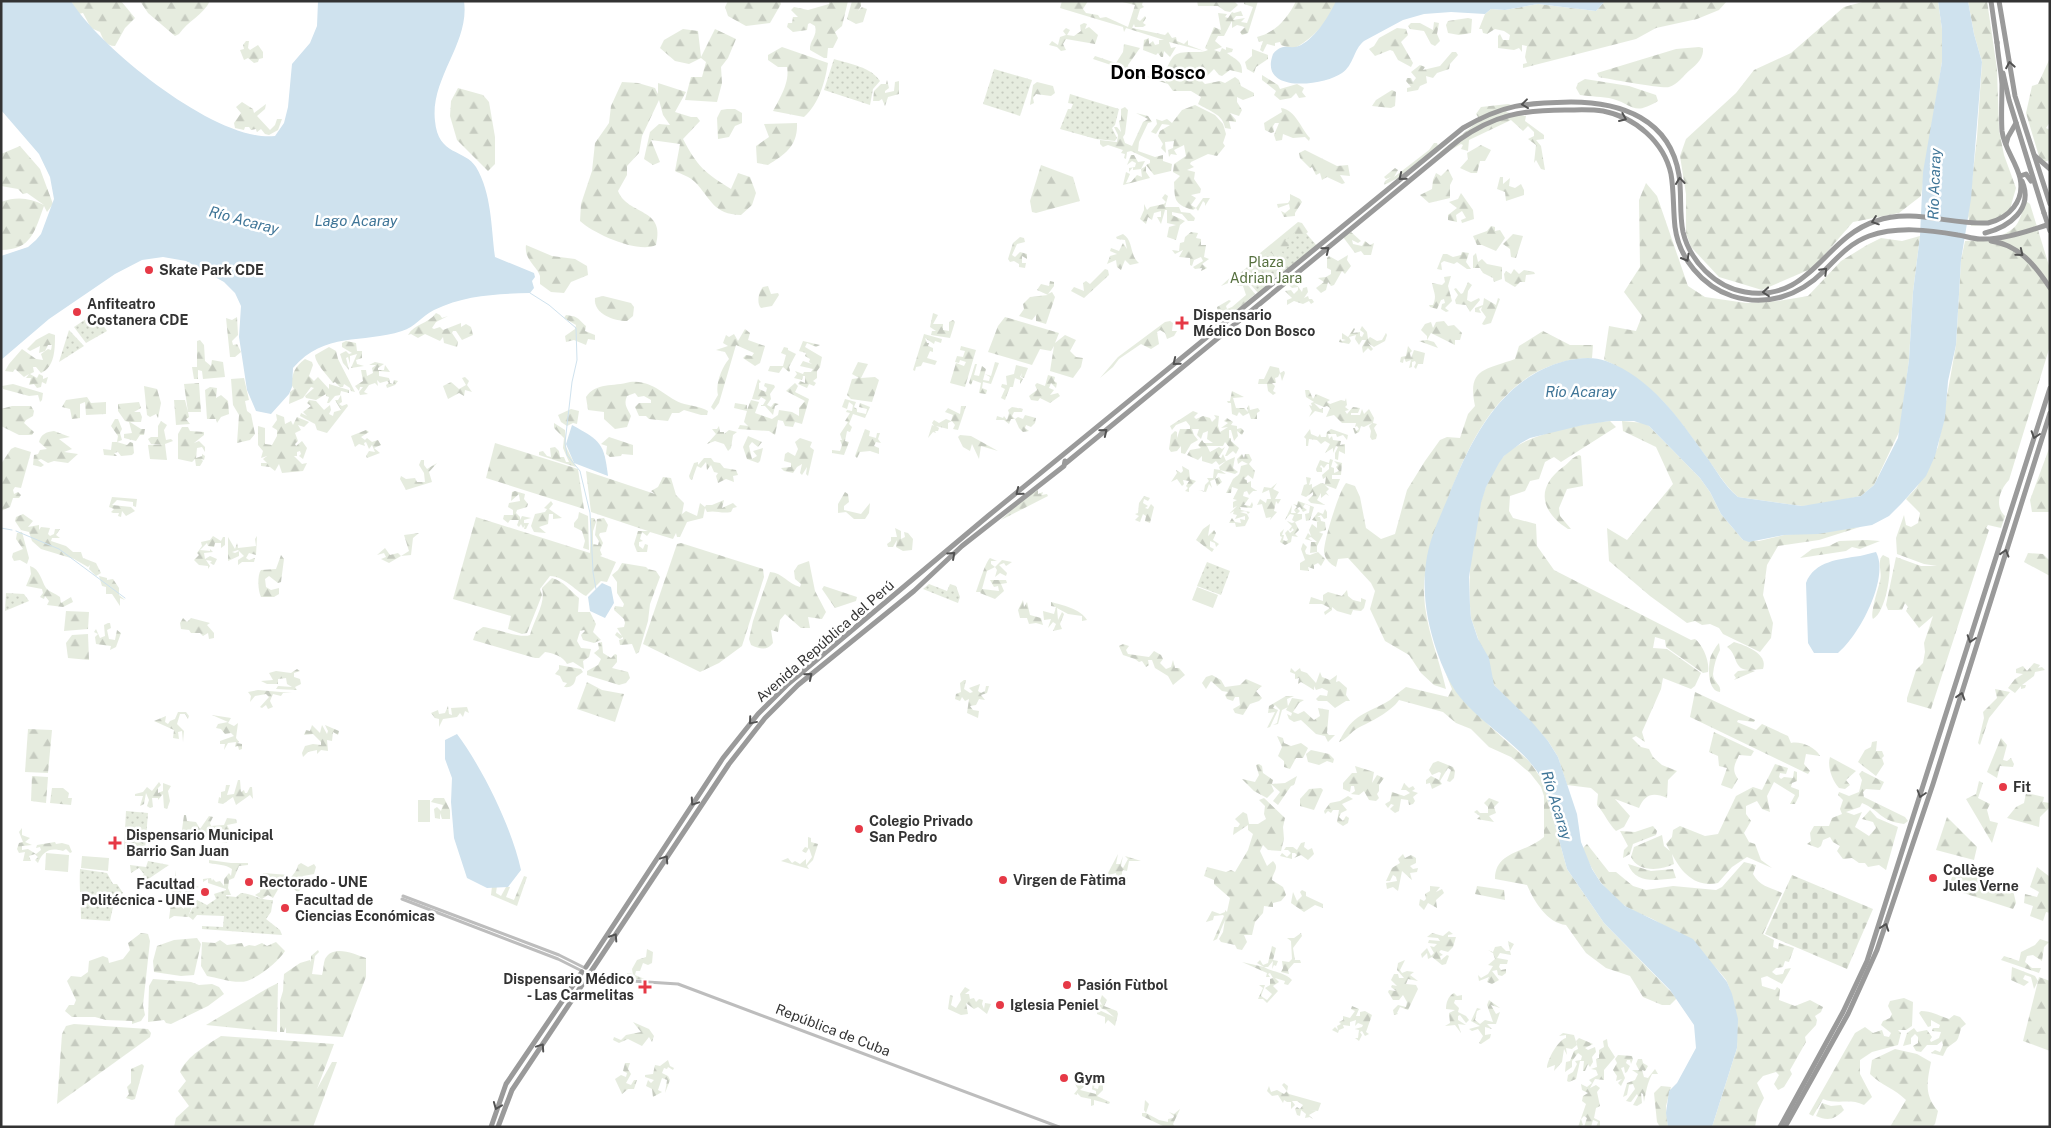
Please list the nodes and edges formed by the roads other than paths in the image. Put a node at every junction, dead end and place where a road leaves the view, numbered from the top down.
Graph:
1 (1991, 1) edge
2 (1999, 1) edge
3 (1997, 42) junction
4 (2009, 100) junction
5 (1575, 102) junction
6 (2018, 106) junction
7 (1574, 111) junction
8 (2002, 112) junction
9 (2020, 113) junction
10 (2016, 123) junction
11 (2021, 140) junction
12 (2007, 142) junction
13 (1441, 145) junction
14 (1445, 152) junction
15 (2033, 153) junction
16 (2050, 169) edge
17 (2020, 176) junction
18 (2035, 185) junction
19 (2050, 204) edge
20 (2050, 224) edge
21 (1343, 225) junction
22 (2050, 231) edge
23 (1348, 232) junction
24 (1985, 233) dead end
25 (1978, 239) junction
26 (1836, 247) junction
27 (1842, 253) junction
28 (2050, 288) edge
29 (1216, 330) junction
30 (1220, 337) junction
31 (2050, 388) edge
32 (2050, 413) edge
33 (1058, 460) junction
34 (1064, 465) junction
35 (908, 584) junction
36 (914, 590) junction
37 (721, 761) junction
38 (728, 765) junction
39 (402, 898) dead end
40 (631, 898) junction
41 (637, 901) junction
42 (584, 969) junction
43 (591, 975) junction
44 (507, 1084) junction
45 (513, 1089) junction
46 (491, 1127) edge
47 (498, 1127) edge
48 (1059, 1127) edge
49 (1780, 1127) edge
50 (1785, 1127) edge

1 - 3 highway
6 -> 2 highway
3 - 4 highway
3 - 8 highway
4 - 6 highway
4 - 8 highway
4 - 10 highway
5 - 7 highway
5 -> 13 highway, Avenida República del Perú
26 -> 5 highway, Avenida República del Perú
6 - 9 highway
7 - 14 highway, Avenida República del Perú
7 -> 27 highway, Avenida República del Perú
8 - 12 highway
9 - 10 highway
9 - 15 highway
10 - 11 highway
10 - 12 highway
11 - 12 highway
11 - 18 highway
12 - 17 highway
13 - 14 highway
13 -> 21 highway, Avenida República del Perú
14 - 23 highway, Avenida República del Perú
15 - 16 highway
15 - 19 highway
17 - 18 highway
17 - 24 highway
17 -> 26 highway, Avenida República del Perú
18 - 22 highway, bridge
20 - 25 highway, Avenida República del Perú
21 - 23 highway
21 - 29 highway, Avenida República del Perú
30 -> 23 highway, Avenida República del Perú
25 - 27 highway, Avenida República del Perú
25 -> 28 highway
26 - 27 highway
29 - 30 highway
29 -> 33 highway, Avenida República del Perú
34 -> 30 highway, Avenida República del Perú
31 -> 49 highway
50 -> 32 highway
33 - 34 highway
33 - 34 highway
33 -> 35 highway, Avenida República del Perú
36 -> 34 highway, Avenida República del Perú
35 - 36 highway
35 -> 37 highway, Avenida República del Perú
38 -> 36 highway, Avenida República del Perú
37 - 38 highway
37 -> 40 highway, Avenida República del Perú
41 -> 38 highway, Avenida República del Perú
39 - 42 main road
40 - 41 highway
40 - 42 highway, Avenida República del Perú
43 -> 41 highway, Avenida República del Perú
42 - 43 highway
42 - 44 highway, Avenida República del Perú
45 -> 43 highway, Avenida República del Perú
43 - 48 main road, República de Cuba
44 - 45 highway
44 -> 46 highway, Avenida República del Perú
45 - 47 highway, Avenida República del Perú

